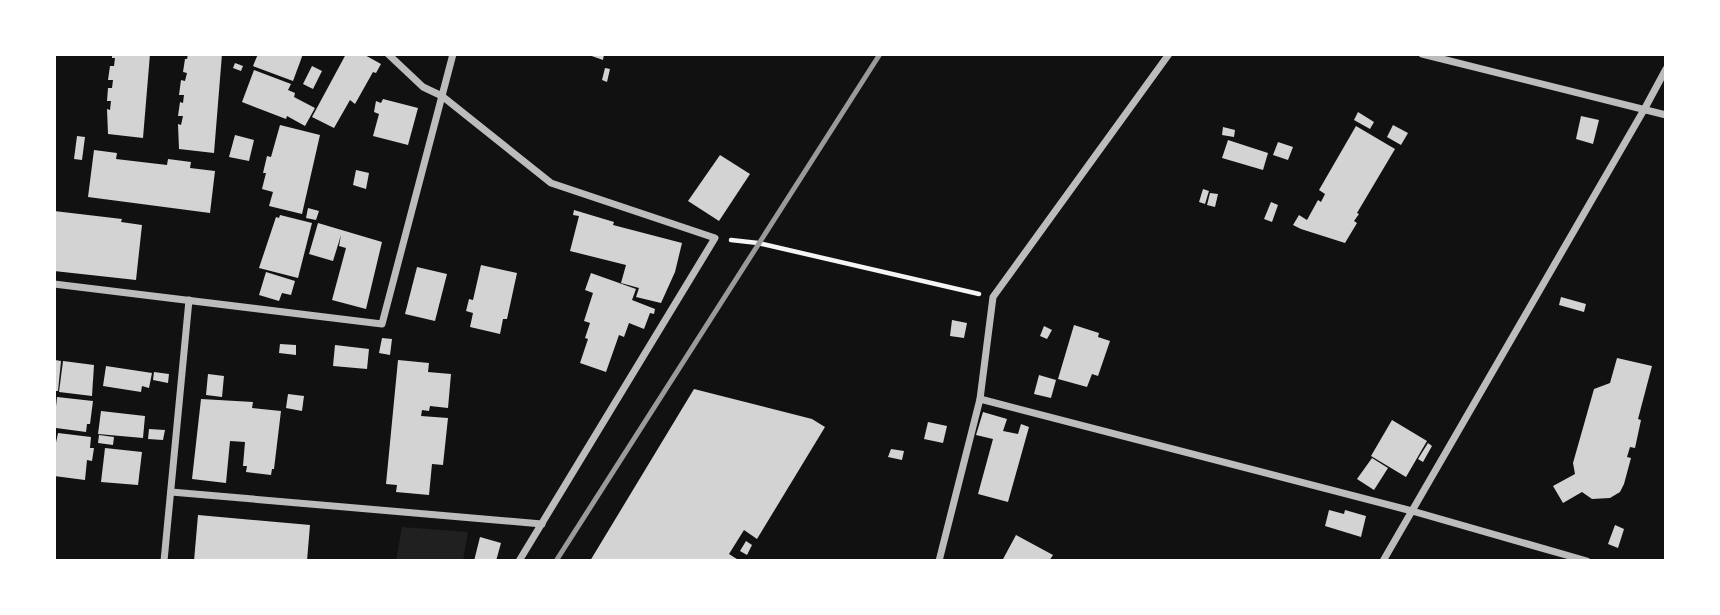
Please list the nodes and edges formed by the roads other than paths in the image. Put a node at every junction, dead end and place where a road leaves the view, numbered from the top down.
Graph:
1 (388, 54) edge
2 (453, 54) edge
3 (1169, 54) edge
4 (1422, 54) edge
5 (1666, 68) edge
6 (442, 96) junction
7 (1645, 108) junction
8 (1666, 115) edge
9 (54, 284) edge
10 (190, 300) junction
11 (980, 399) junction
12 (172, 492) junction
13 (1412, 512) junction
14 (542, 524) junction
15 (164, 561) edge
16 (519, 561) edge
17 (939, 561) edge
18 (1383, 561) edge
19 (1587, 561) edge

1 - 6 street
2 - 6 street
3 - 11 street
4 - 7 street
5 - 7 street
6 - 10 street
6 - 14 street
7 - 8 street
7 - 13 street
9 - 10 street
10 - 12 street
11 - 13 street
11 - 17 street
12 - 14 street
12 - 15 street
13 - 18 street
13 - 19 street
14 - 16 street

